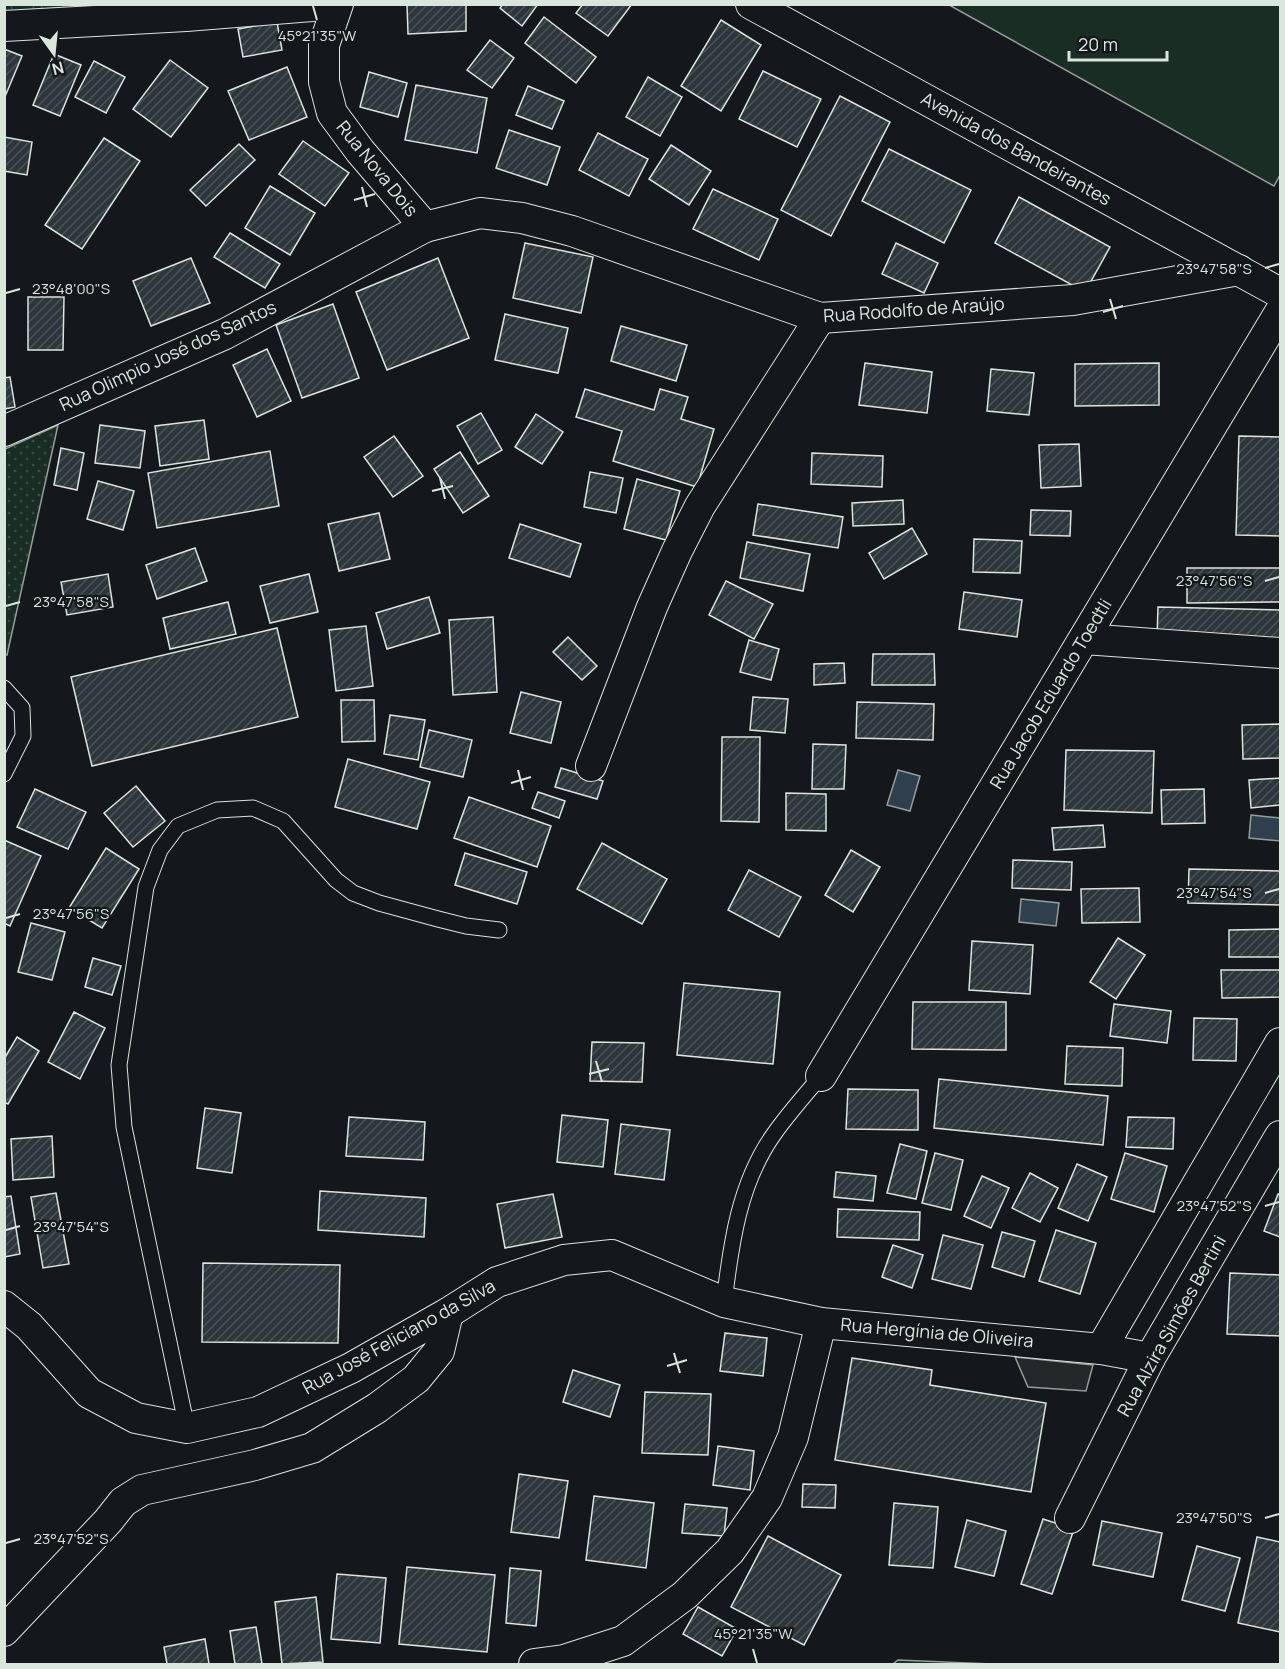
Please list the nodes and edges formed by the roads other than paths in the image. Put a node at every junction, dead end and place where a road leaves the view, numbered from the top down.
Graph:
1 (338, 4) edge
2 (751, 4) edge
3 (4, 26) edge
4 (425, 227) junction
5 (1239, 270) junction
6 (1281, 293) edge
7 (1281, 312) edge
8 (820, 318) junction
9 (4, 431) edge
10 (1084, 639) junction
11 (1281, 653) edge
12 (4, 688) edge
13 (591, 766) dead end
14 (4, 774) edge
15 (499, 930) dead end
16 (1281, 1043) edge
17 (821, 1076) joint
18 (1281, 1136) edge
19 (724, 1302) junction
20 (4, 1306) edge
21 (448, 1313) junction
22 (821, 1323) junction
23 (1101, 1349) junction
24 (1150, 1358) junction
25 (187, 1428) junction
26 (1070, 1518) dead end
27 (4, 1631) edge
28 (534, 1665) edge

1 - 3 street
1 - 4 street, Rua Nova Dois
2 - 5 street, Avenida dos Bandeirantes
4 - 8 street, Rua Rodolfo de Araújo
4 - 9 street, Rua Olimpio José dos Santos
5 - 6 street, Avenida dos Bandeirantes
5 - 8 street, Rua Rodolfo de Araújo
7 - 10 street, Rua Jacob Eduardo Toedtli
8 - 13 street
10 - 11 street
10 - 17 street, Rua Jacob Eduardo Toedtli
12 - 14 lane
15 - 25 lane
16 - 23 street
17 - 19 lane
18 - 24 street, Rua Alzira Simões Bertini
19 - 21 street, Rua José Feliciano da Silva
19 - 22 street, Rua Hergínia de Oliveira
20 - 25 street, Rua José Feliciano da Silva
21 - 25 street, Rua José Feliciano da Silva
21 - 27 street
22 - 23 street, Rua Hergínia de Oliveira
22 - 28 street
23 - 24 street, Rua Hergínia de Oliveira
24 - 26 street, Rua Alzira Simões Bertini

